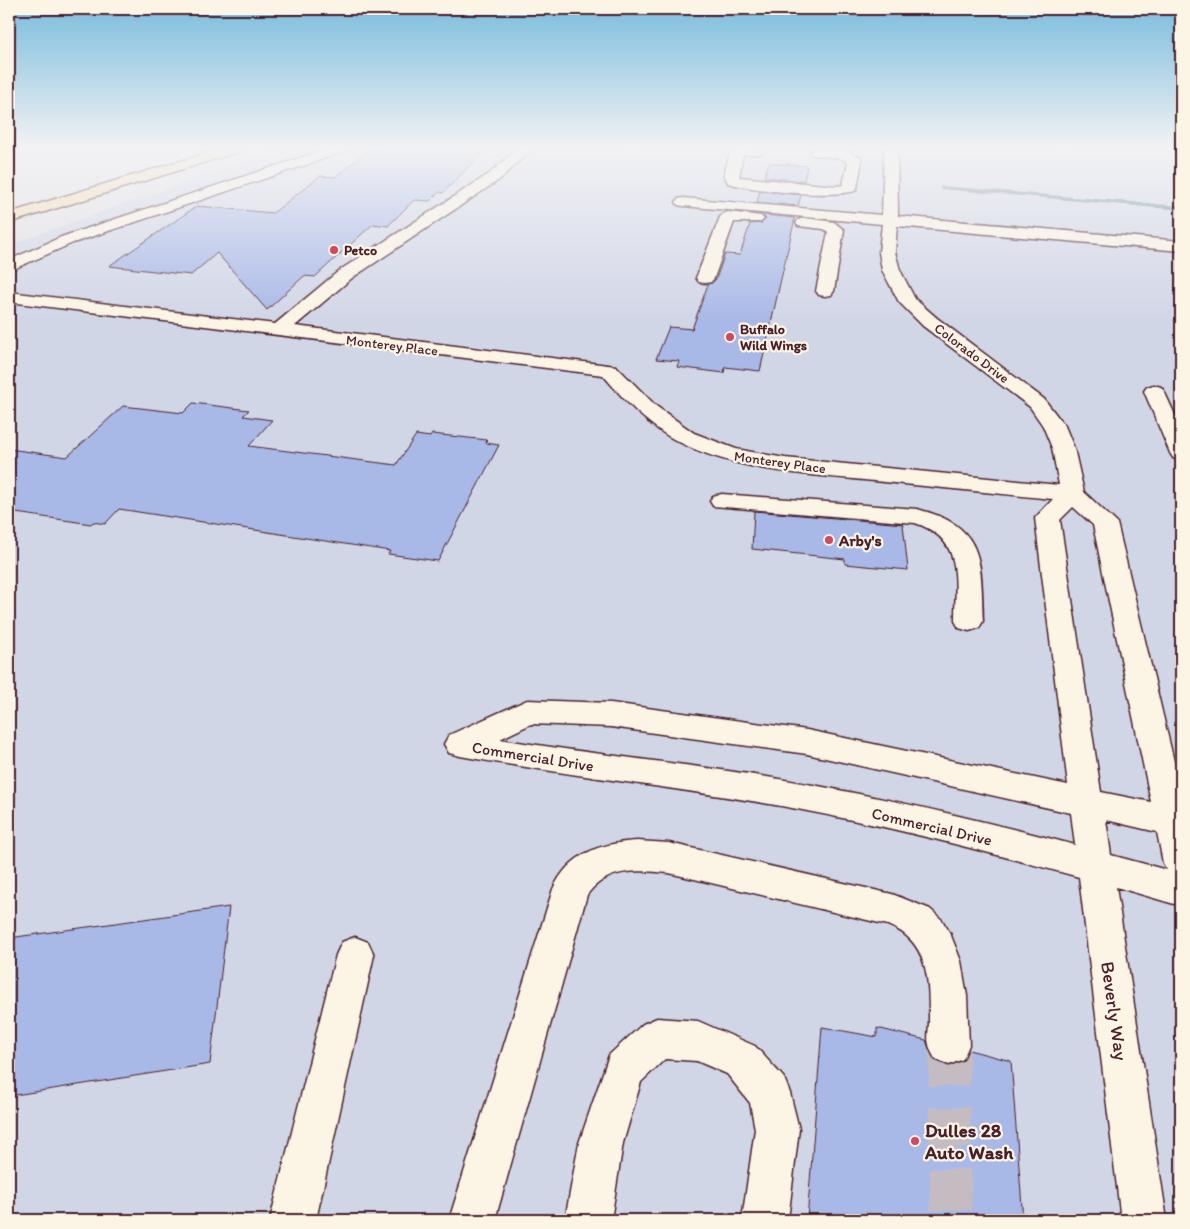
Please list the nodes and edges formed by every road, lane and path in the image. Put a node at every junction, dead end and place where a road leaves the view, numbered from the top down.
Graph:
1 (47, 206) edge
2 (168, 206) edge
3 (451, 206) edge
4 (808, 206) edge
5 (890, 206) edge
6 (890, 214) junction
7 (9, 218) edge
8 (1181, 232) edge
9 (1181, 246) edge
10 (9, 266) edge
11 (705, 278) dead end
12 (825, 291) dead end
13 (9, 297) edge
14 (278, 331) junction
15 (1154, 391) dead end
16 (1181, 453) edge
17 (1073, 494) junction
18 (722, 501) dead end
19 (968, 621) dead end
20 (1085, 802) junction
21 (1177, 822) edge
22 (1181, 862) edge
23 (1095, 865) junction
24 (1181, 890) edge
25 (355, 955) dead end
26 (950, 1045) tunnel mouth
27 (292, 1220) edge
28 (472, 1220) edge
29 (588, 1220) edge
30 (765, 1220) edge
31 (1144, 1220) edge

1 - 7 highway
2 - 10 street
3 - 14 street
4 - 6 street
5 - 6 street, Colorado Drive
6 - 8 street
6 - 9 street
6 - 17 street, Colorado Drive
11 - 12 street
13 - 14 street, Monterey Place
14 - 17 street, Monterey Place
15 - 16 street
17 - 20 street
17 - 21 street
18 - 19 street
20 - 21 street, Commercial Drive
20 - 23 street, Beverly Way
20 - 23 street, Commercial Drive
21 - 22 street
23 - 24 street, Commercial Drive
23 - 31 street, Beverly Way
25 - 27 street
26 - 28 street
29 - 30 street

